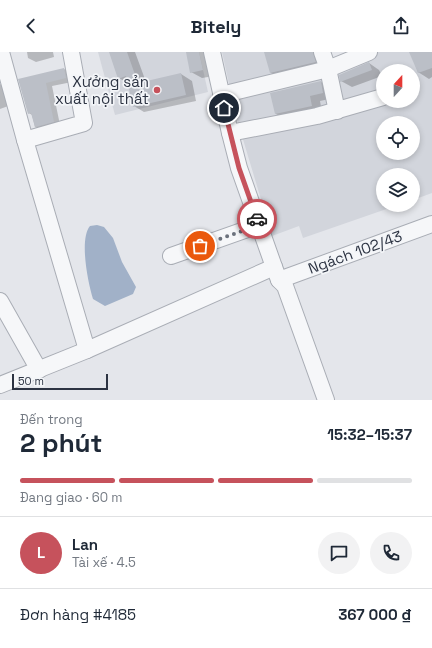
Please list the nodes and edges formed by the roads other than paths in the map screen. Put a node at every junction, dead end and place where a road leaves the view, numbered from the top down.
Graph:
1 (1, 52) edge
2 (71, 52) edge
3 (212, 52) edge
4 (322, 52) edge
5 (369, 52) edge
6 (328, 69) junction
7 (221, 95) junction
8 (376, 98) edge
9 (336, 111) junction
10 (230, 133) junction
11 (25, 140) junction
12 (432, 224) edge
13 (259, 225) junction
14 (171, 256) dead end
15 (276, 274) junction
16 (0, 301) edge
17 (87, 350) junction
18 (39, 370) junction
19 (0, 384) edge
20 (326, 400) edge

1 - 11 street
2 - 11 street
3 - 7 street
4 - 6 street
5 - 6 street
6 - 7 street
6 - 9 street
7 - 10 street
8 - 9 street
9 - 10 street
10 - 13 street
11 - 17 street
12 - 15 street, Ngách 102/43
13 - 14 street
13 - 15 street
15 - 17 street, Ngách 102/43
15 - 20 street
16 - 18 street
17 - 18 street, Ngách 102/43
18 - 19 street, Ngách 102/43

